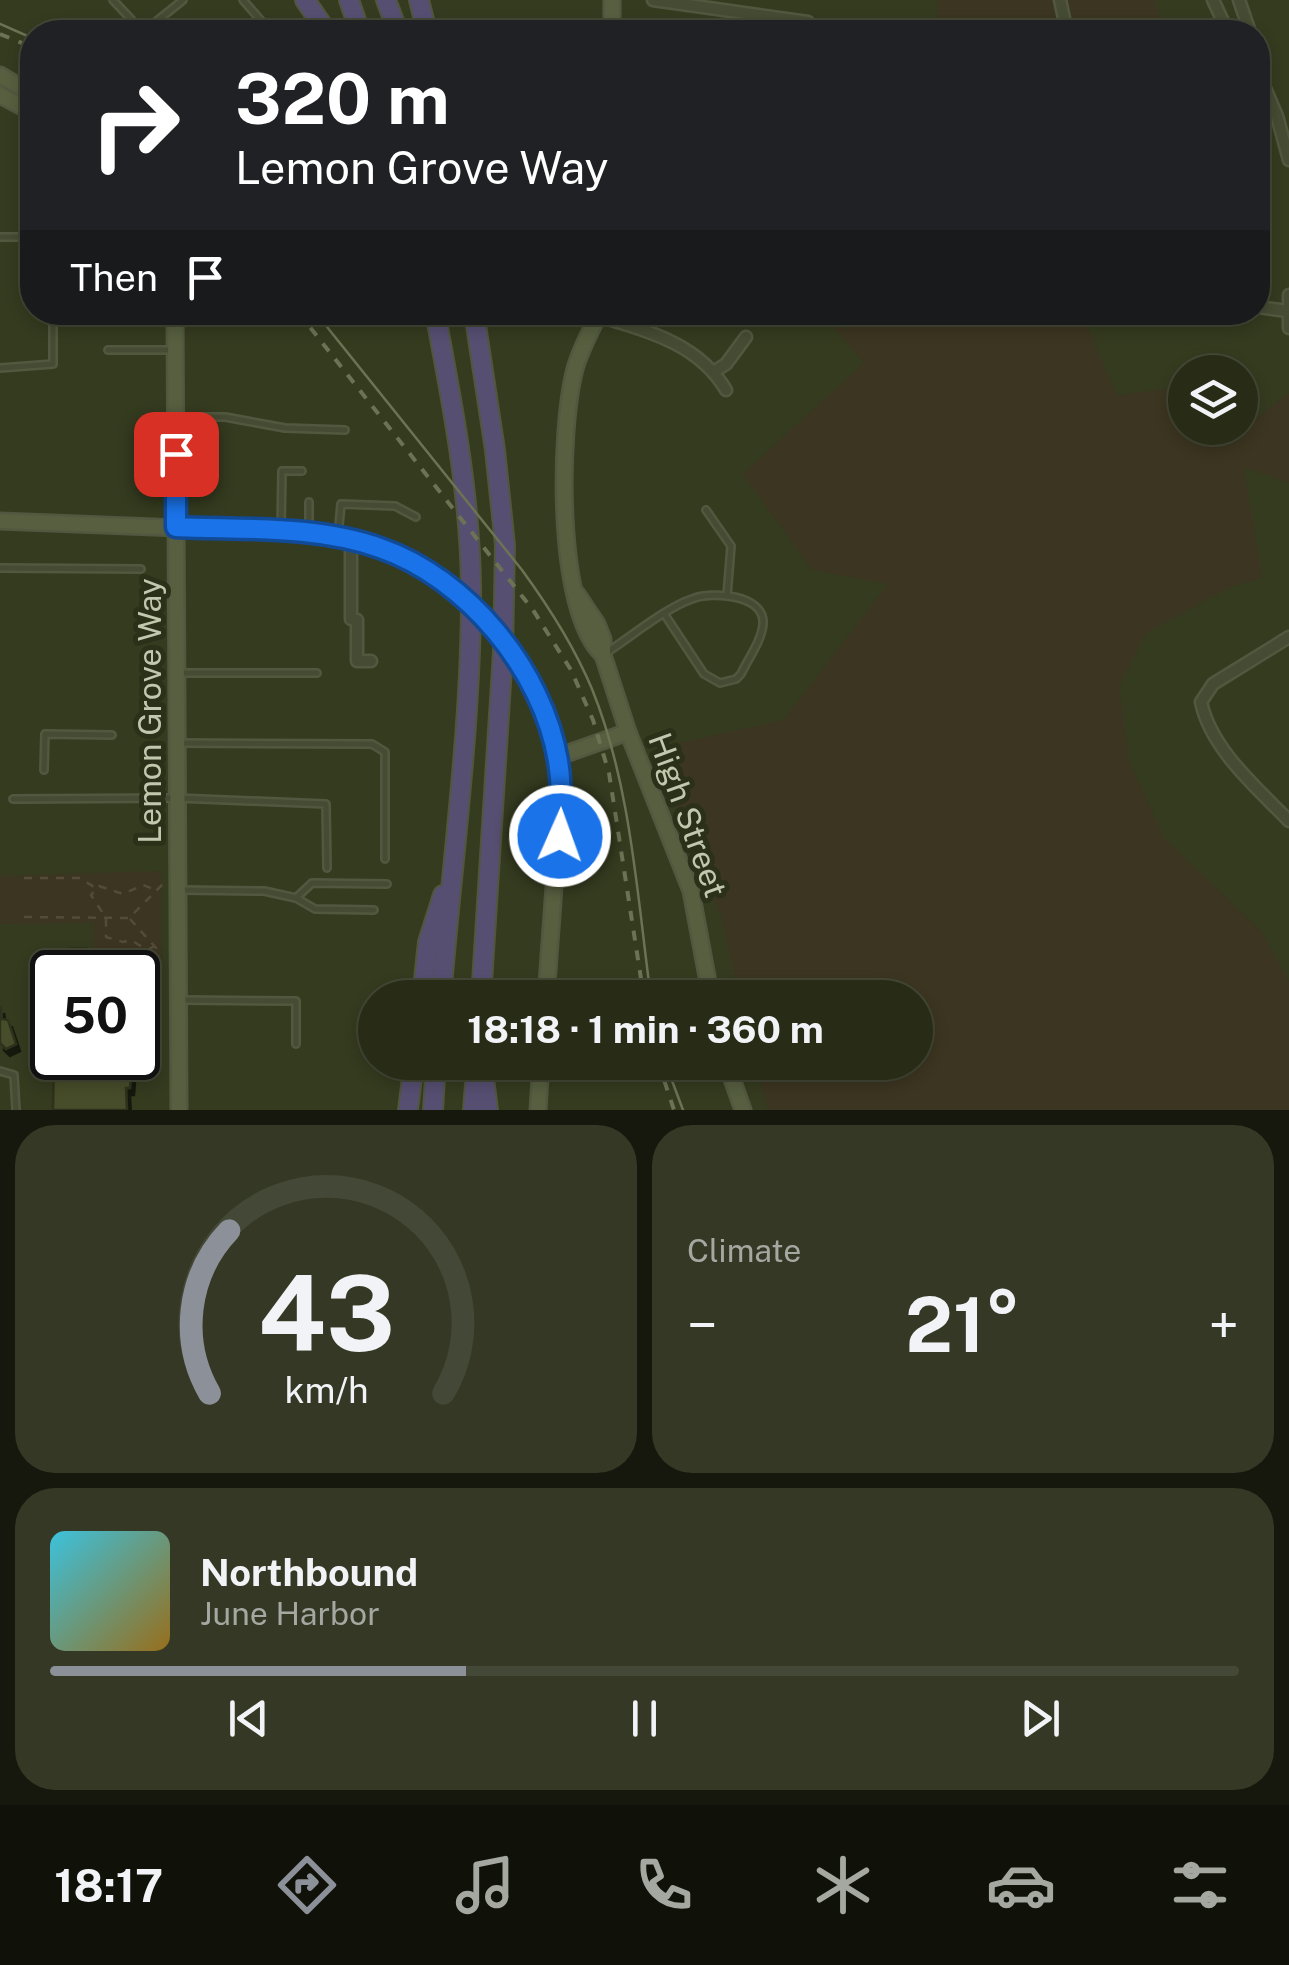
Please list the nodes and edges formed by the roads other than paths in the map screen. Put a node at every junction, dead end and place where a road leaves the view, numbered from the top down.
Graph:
1 (113, 0) edge
2 (183, 0) edge
3 (243, 0) edge
4 (653, 0) edge
5 (132, 20) edge
6 (158, 20) edge
7 (260, 20) edge
8 (794, 20) edge
9 (1270, 101) edge
10 (1289, 160) edge
11 (1289, 295) edge
12 (1287, 311) edge
13 (53, 325) edge
14 (175, 325) edge
15 (436, 325) edge
16 (476, 325) edge
17 (594, 325) edge
18 (628, 325) edge
19 (1289, 328) edge
20 (746, 337) dead end
21 (108, 350) dead end
22 (176, 350) junction
23 (0, 368) edge
24 (715, 371) junction
25 (726, 390) dead end
26 (176, 417) junction
27 (345, 430) dead end
28 (302, 471) dead end
29 (309, 502) dead end
30 (706, 510) dead end
31 (416, 517) dead end
32 (0, 521) edge
33 (176, 527) junction
34 (281, 532) junction
35 (309, 533) junction
36 (345, 540) junction
37 (0, 568) edge
38 (142, 569) dead end
39 (727, 596) junction
40 (665, 615) junction
41 (1289, 638) edge
42 (604, 654) junction
43 (371, 661) dead end
44 (176, 674) junction
45 (317, 674) dead end
46 (628, 732) junction
47 (112, 734) dead end
48 (176, 744) junction
49 (558, 757) junction
50 (44, 770) dead end
51 (13, 798) dead end
52 (177, 798) junction
53 (1289, 821) edge
54 (454, 856) junction
55 (386, 859) dead end
56 (327, 868) dead end
57 (387, 884) dead end
58 (178, 887) junction
59 (296, 898) junction
60 (374, 910) dead end
61 (424, 980) edge
62 (444, 980) edge
63 (482, 980) edge
64 (548, 980) edge
65 (708, 980) edge
66 (180, 1000) junction
67 (296, 1044) dead end
68 (0, 1071) edge
69 (412, 1080) edge
70 (434, 1080) edge
71 (477, 1080) edge
72 (483, 1080) edge
73 (540, 1080) edge
74 (732, 1080) edge
75 (16, 1110) edge
76 (179, 1110) edge
77 (408, 1110) edge
78 (432, 1110) edge
79 (473, 1110) edge
80 (488, 1110) edge
81 (538, 1110) edge
82 (743, 1110) edge

1 - 5 lane
2 - 6 lane
3 - 7 lane
4 - 8 street
9 - 10 street
11 - 12 street
12 - 19 street
13 - 23 lane
14 - 22 main road, Lemon Grove Way
15 - 54 highway
16 - 63 highway
17 - 42 main road, High Street
18 - 24 street
20 - 24 street
21 - 22 lane
22 - 26 main road, Lemon Grove Way
24 - 25 street
26 - 27 lane
26 - 33 main road, Lemon Grove Way
28 - 34 lane
29 - 35 lane
30 - 39 lane
31 - 36 lane
32 - 33 main road
33 - 34 main road
33 - 44 main road, Lemon Grove Way
34 - 35 main road
35 - 36 main road
36 - 43 street
36 - 49 main road, bridge
37 - 38 lane
39 - 40 lane
39 - 40 lane
40 - 42 lane
41 - 53 street
42 - 46 main road, High Street
44 - 45 lane
44 - 48 main road, Lemon Grove Way
46 - 49 main road
46 - 65 main road, High Street
47 - 50 lane
48 - 52 main road, Lemon Grove Way
48 - 55 lane
49 - 64 main road
51 - 52 lane
52 - 56 lane
52 - 58 main road, Lemon Grove Way
54 - 61 highway
54 - 62 highway
57 - 59 lane
58 - 59 lane
58 - 66 main road, Lemon Grove Way
59 - 60 lane
66 - 67 lane
66 - 76 main road, Lemon Grove Way
68 - 75 lane
69 - 77 highway
70 - 78 highway
71 - 79 highway
72 - 80 highway
73 - 81 main road
74 - 82 main road

